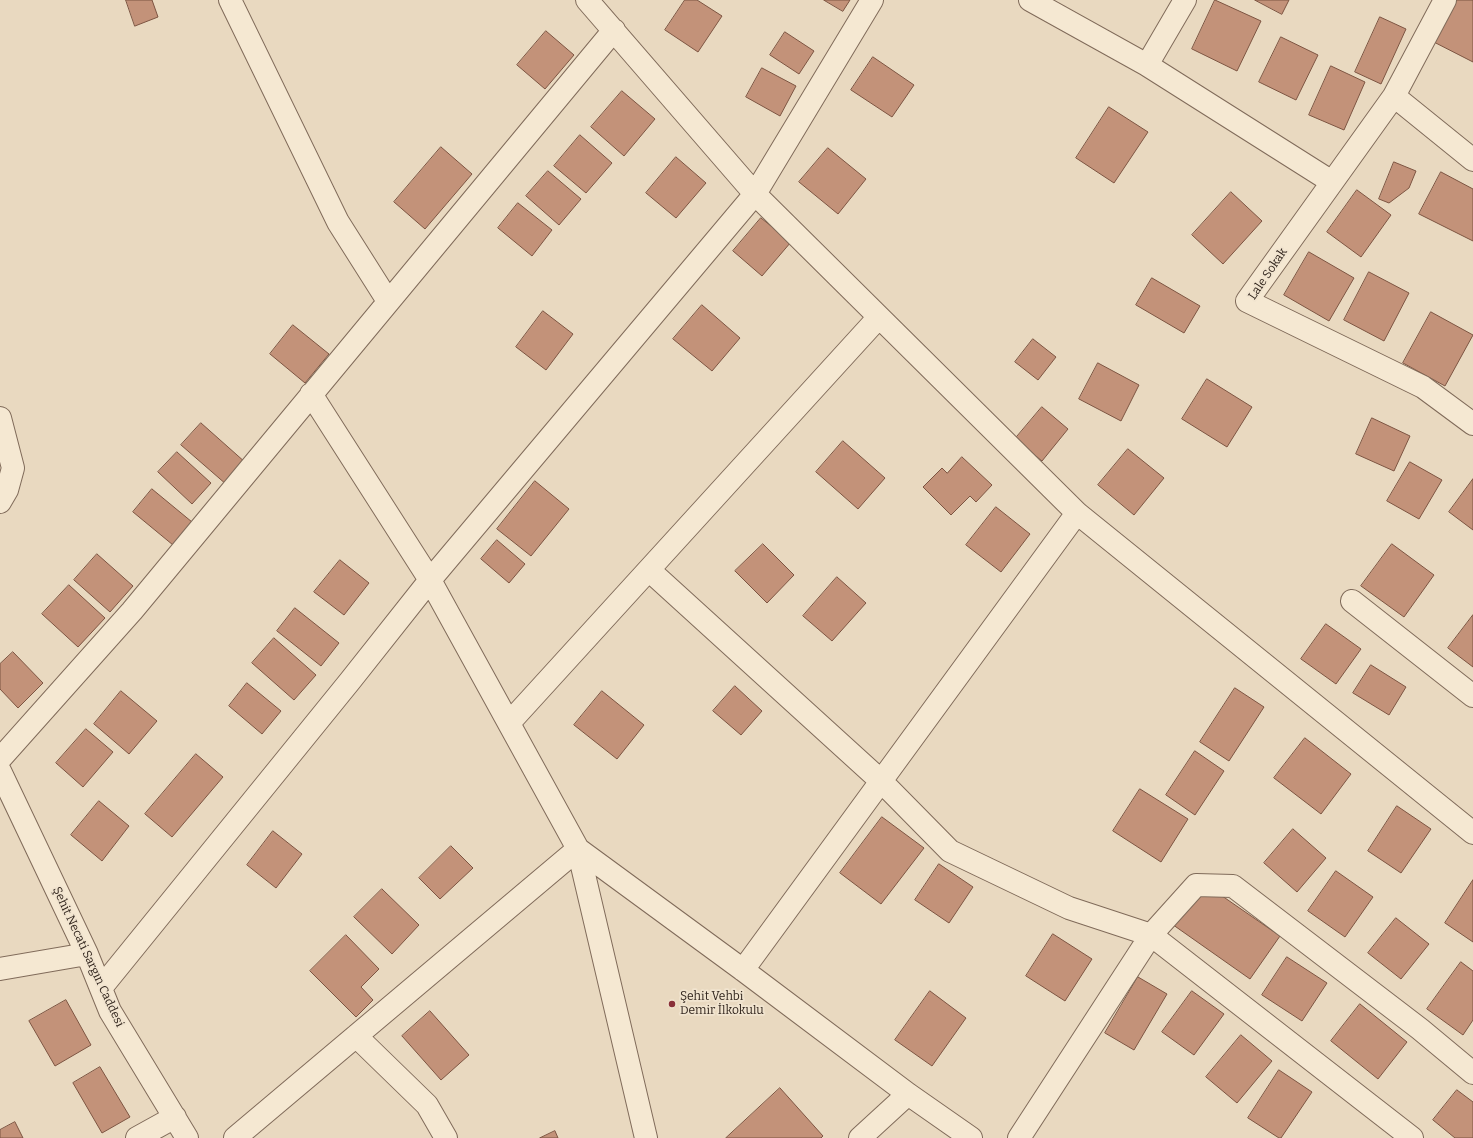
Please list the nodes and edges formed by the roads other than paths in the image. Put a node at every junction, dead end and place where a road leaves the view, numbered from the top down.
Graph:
1 (230, 0) edge
2 (587, 0) edge
3 (872, 0) edge
4 (1030, 0) edge
5 (1185, 0) edge
6 (1445, 0) edge
7 (614, 30) junction
8 (1147, 65) junction
9 (1394, 96) junction
10 (1473, 160) edge
11 (1332, 182) junction
12 (755, 194) junction
13 (388, 301) junction
14 (879, 317) junction
15 (311, 394) junction
16 (0, 418) edge
17 (1473, 424) edge
18 (0, 502) edge
19 (1077, 513) junction
20 (649, 570) junction
21 (430, 580) junction
22 (1352, 601) dead end
23 (1473, 696) edge
24 (509, 723) junction
25 (0, 760) edge
26 (0, 771) edge
27 (881, 781) junction
28 (1473, 833) edge
29 (578, 849) junction
30 (1151, 935) junction
31 (87, 954) junction
32 (0, 970) edge
33 (743, 970) junction
34 (101, 988) junction
35 (356, 1036) junction
36 (1473, 1073) edge
37 (908, 1094) junction
38 (175, 1117) junction
39 (137, 1138) edge
40 (187, 1138) edge
41 (235, 1138) edge
42 (446, 1138) edge
43 (646, 1138) edge
44 (860, 1138) edge
45 (971, 1138) edge
46 (1019, 1138) edge
47 (1412, 1138) edge

1 - 13 street
2 - 7 street
3 - 12 street
4 - 8 street
5 - 8 street
6 - 9 street, Lale Sokak
7 - 12 street
7 - 13 street
8 - 11 street
9 - 10 street
9 - 11 street, Lale Sokak
11 - 17 street, Lale Sokak
12 - 14 street
12 - 21 street
13 - 15 street
14 - 19 street
14 - 20 street
15 - 21 street
15 - 25 street
16 - 18 street
19 - 27 street
19 - 28 street
20 - 24 street
20 - 27 street
21 - 24 street
21 - 34 street
22 - 23 street
24 - 29 street
26 - 31 street, Şehit Necati Sargın Caddesi
27 - 30 street
27 - 33 street
29 - 33 street
29 - 35 street
29 - 43 street
30 - 36 street
30 - 46 street
30 - 47 street
31 - 32 street
31 - 34 street, Şehit Necati Sargın Caddesi
33 - 37 street
34 - 38 street, Şehit Necati Sargın Caddesi
35 - 41 street
35 - 42 street
37 - 44 street
37 - 45 street
38 - 39 street
38 - 40 street, Şehit Necati Sargın Caddesi

